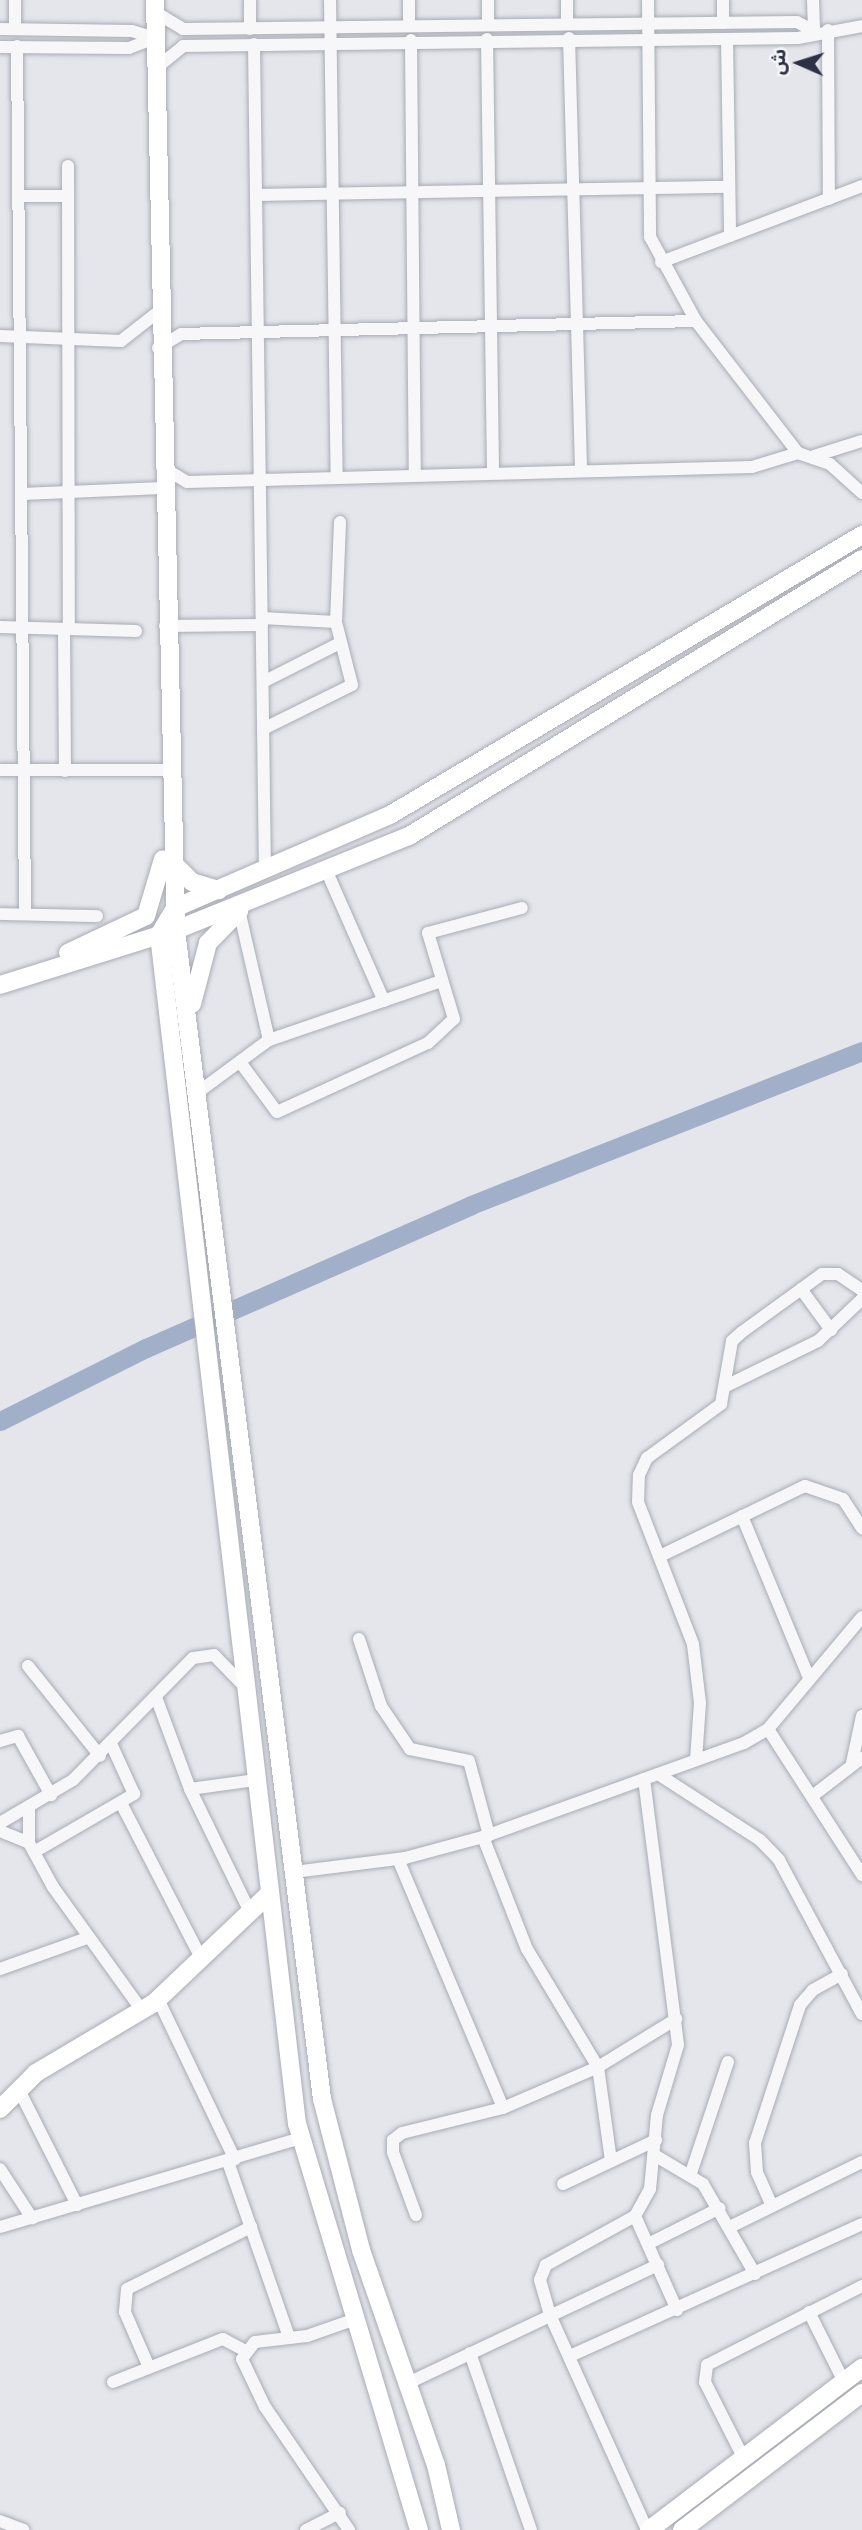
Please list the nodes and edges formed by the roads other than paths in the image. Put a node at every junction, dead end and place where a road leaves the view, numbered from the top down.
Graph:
1 (15, 0) edge
2 (250, 0) edge
3 (330, 0) edge
4 (409, 0) edge
5 (488, 0) edge
6 (567, 0) edge
7 (648, 0) edge
8 (723, 0) edge
9 (813, 0) edge
10 (155, 6) edge
11 (488, 23) junction
12 (567, 23) junction
13 (648, 23) junction
14 (723, 23) junction
15 (409, 26) junction
16 (862, 26) edge
17 (331, 27) junction
18 (0, 29) edge
19 (15, 29) junction
20 (250, 29) junction
21 (828, 30) junction
22 (814, 31) junction
23 (155, 38) junction
24 (569, 38) junction
25 (487, 39) junction
26 (727, 39) junction
27 (411, 40) junction
28 (648, 40) junction
29 (331, 42) junction
30 (254, 44) junction
31 (17, 46) junction
32 (0, 47) edge
33 (155, 69) junction
34 (68, 166) dead end
35 (862, 186) edge
36 (729, 187) junction
37 (649, 189) junction
38 (492, 191) junction
39 (573, 191) junction
40 (410, 192) junction
41 (333, 194) junction
42 (256, 195) junction
43 (18, 196) junction
44 (68, 196) junction
45 (828, 198) junction
46 (730, 236) junction
47 (661, 262) junction
48 (158, 312) junction
49 (696, 321) junction
50 (573, 324) junction
51 (491, 326) junction
52 (412, 327) junction
53 (337, 329) junction
54 (258, 331) junction
55 (0, 336) edge
56 (20, 336) junction
57 (68, 339) junction
58 (158, 348) junction
59 (862, 441) edge
60 (798, 453) junction
61 (814, 456) junction
62 (161, 467) junction
63 (581, 471) junction
64 (493, 473) junction
65 (415, 474) junction
66 (337, 475) junction
67 (260, 477) junction
68 (162, 488) junction
69 (69, 493) junction
70 (862, 493) edge
71 (22, 494) junction
72 (340, 522) dead end
73 (862, 535) edge
74 (862, 559) edge
75 (262, 622) junction
76 (337, 622) junction
77 (165, 625) junction
78 (0, 627) edge
79 (25, 628) junction
80 (66, 629) junction
81 (136, 631) dead end
82 (340, 643) junction
83 (263, 682) junction
84 (263, 729) junction
85 (168, 770) junction
86 (0, 771) edge
87 (25, 771) junction
88 (65, 771) junction
89 (169, 799) junction
90 (170, 860) junction
91 (265, 870) junction
92 (327, 872) junction
93 (219, 890) junction
94 (243, 907) junction
95 (175, 908) junction
96 (522, 908) dead end
97 (0, 914) edge
98 (25, 914) junction
99 (97, 916) dead end
100 (167, 932) junction
101 (442, 981) junction
102 (0, 983) edge
103 (384, 1001) junction
104 (189, 1035) junction
105 (269, 1040) junction
106 (240, 1062) junction
107 (197, 1093) junction
108 (802, 1289) junction
109 (862, 1290) edge
110 (862, 1299) edge
111 (831, 1330) junction
112 (728, 1385) junction
113 (742, 1516) junction
114 (862, 1528) edge
115 (660, 1556) junction
116 (862, 1617) edge
117 (359, 1639) dead end
118 (28, 1666) dead end
119 (809, 1678) junction
120 (245, 1687) junction
121 (156, 1697) junction
122 (862, 1716) edge
123 (768, 1728) junction
124 (0, 1741) edge
125 (112, 1746) junction
126 (100, 1756) junction
127 (696, 1760) junction
128 (857, 1760) edge
129 (658, 1774) junction
130 (644, 1779) junction
131 (256, 1780) junction
132 (190, 1789) junction
133 (815, 1794) junction
134 (51, 1795) junction
135 (121, 1803) junction
136 (29, 1809) junction
137 (0, 1823) edge
138 (0, 1830) edge
139 (486, 1836) junction
140 (32, 1847) junction
141 (398, 1859) junction
142 (294, 1872) junction
143 (862, 1875) edge
144 (270, 1893) junction
145 (250, 1912) junction
146 (87, 1938) junction
147 (201, 1958) junction
148 (0, 1969) edge
149 (842, 1974) junction
150 (158, 1999) junction
151 (143, 2011) junction
152 (862, 2014) edge
153 (676, 2019) junction
154 (728, 2062) dead end
155 (598, 2067) junction
156 (19, 2091) junction
157 (502, 2108) junction
158 (0, 2109) edge
159 (300, 2138) junction
160 (656, 2140) junction
161 (656, 2156) junction
162 (232, 2161) junction
163 (611, 2161) junction
164 (862, 2162) edge
165 (0, 2169) edge
166 (691, 2174) junction
167 (563, 2184) dead end
168 (77, 2205) junction
169 (772, 2206) junction
170 (720, 2208) junction
171 (416, 2215) dead end
172 (635, 2216) junction
173 (32, 2218) junction
174 (862, 2224) edge
175 (732, 2226) junction
176 (0, 2227) edge
177 (251, 2227) junction
178 (648, 2244) junction
179 (658, 2265) junction
180 (755, 2274) junction
181 (862, 2286) edge
182 (677, 2310) junction
183 (809, 2312) junction
184 (550, 2315) junction
185 (353, 2320) junction
186 (288, 2334) junction
187 (244, 2350) junction
188 (471, 2353) junction
189 (570, 2356) junction
190 (148, 2365) junction
191 (862, 2368) edge
192 (113, 2382) dead end
193 (844, 2382) junction
194 (406, 2384) junction
195 (862, 2393) edge
196 (744, 2459) junction
197 (340, 2513) junction
198 (0, 2521) edge
199 (23, 2530) edge
200 (306, 2530) edge
201 (349, 2530) edge
202 (419, 2530) edge
203 (452, 2530) edge
204 (531, 2530) edge
205 (648, 2530) edge
206 (682, 2530) edge

1 - 19 street
2 - 20 street
3 - 17 street
4 - 15 street
5 - 11 street
6 - 12 street
7 - 13 street
8 - 14 street
9 - 22 street
10 - 20 street
10 - 23 street
11 - 12 street
11 - 15 street
12 - 13 street
13 - 14 street
13 - 28 street
14 - 22 street
15 - 17 street
16 - 21 street
17 - 20 street
17 - 29 street
18 - 19 street
19 - 23 street
21 - 22 street
21 - 45 street
22 - 26 street
23 - 31 street
23 - 33 street
24 - 25 street
24 - 28 street
24 - 39 street
25 - 27 street
25 - 38 street
26 - 28 street
26 - 36 street
27 - 29 street
27 - 40 street
28 - 37 street
29 - 30 street
29 - 41 street
30 - 33 street
30 - 42 street
31 - 32 street
31 - 43 street
33 - 48 street
34 - 44 street
35 - 45 street
36 - 37 street
36 - 46 street
37 - 39 street
37 - 47 street
38 - 39 street
38 - 40 street
38 - 51 street
39 - 50 street
40 - 41 street
40 - 52 street
41 - 42 street
41 - 53 street
42 - 54 street
43 - 44 street
43 - 56 street
44 - 57 street
45 - 46 street
46 - 47 street
47 - 49 street
48 - 57 street
48 - 58 street
49 - 50 street
49 - 60 street
50 - 51 street
50 - 63 street
51 - 52 street
51 - 64 street
52 - 53 street
52 - 65 street
53 - 54 street
53 - 66 street
54 - 58 street
54 - 67 street
55 - 56 street
56 - 57 street
56 - 71 street
57 - 69 street
58 - 62 street
59 - 61 street
60 - 61 street
60 - 63 street
61 - 70 street
62 - 67 street
62 - 68 street
63 - 64 street
64 - 65 street
65 - 66 street
66 - 67 street
67 - 75 street
68 - 69 street
68 - 77 street
69 - 71 street
69 - 80 street
71 - 79 street
72 - 76 street
73 - 91 street
74 - 92 street
75 - 76 street
75 - 77 street
75 - 83 street
76 - 82 street
77 - 85 street
78 - 79 street
79 - 80 street
79 - 87 street
80 - 81 street
80 - 88 street
82 - 83 street
82 - 84 street
83 - 84 street
84 - 91 street
85 - 88 street
85 - 89 street
86 - 87 street
87 - 88 street
87 - 98 street
89 - 90 street
89 - 102 street
90 - 93 street
90 - 95 street
91 - 93 street
92 - 94 street
92 - 103 street
93 - 95 street
94 - 100 street
94 - 104 street
94 - 105 street
95 - 100 street
96 - 101 street
97 - 98 street
98 - 99 street
100 - 102 street
100 - 104 street
100 - 120 street
101 - 103 street
101 - 106 street
103 - 105 street
104 - 107 street
105 - 106 street
106 - 107 street
107 - 142 street
108 - 109 street
108 - 111 street
108 - 112 street
110 - 111 street
111 - 112 street
112 - 115 street
113 - 114 street
113 - 115 street
113 - 119 street
115 - 127 street
116 - 119 street
117 - 139 street
118 - 126 street
119 - 123 street
120 - 121 street
120 - 131 street
121 - 125 street
121 - 132 street
122 - 128 street
123 - 127 street
123 - 133 street
124 - 134 street
125 - 126 street
125 - 135 street
126 - 134 street
127 - 129 street
128 - 133 street
129 - 130 street
129 - 149 street
130 - 139 street
130 - 153 street
131 - 132 street
131 - 144 street
132 - 145 street
133 - 143 street
134 - 136 street
135 - 140 street
135 - 147 street
136 - 137 street
136 - 140 street
138 - 140 street
139 - 141 street
139 - 155 street
140 - 146 street
141 - 142 street
141 - 157 street
142 - 194 street
144 - 145 street
144 - 159 street
145 - 147 street
146 - 148 street
146 - 151 street
147 - 150 street
149 - 152 street
149 - 169 street
150 - 151 street
150 - 162 street
151 - 156 street
153 - 155 street
153 - 160 street
154 - 166 street
155 - 157 street
155 - 163 street
156 - 158 street
156 - 168 street
157 - 171 street
159 - 162 street
159 - 185 street
160 - 161 street
160 - 163 street
161 - 166 street
161 - 172 street
162 - 168 street
162 - 177 street
163 - 167 street
164 - 169 street
165 - 173 street
166 - 170 street
168 - 173 street
169 - 175 street
170 - 175 street
170 - 178 street
172 - 178 street
172 - 184 street
173 - 176 street
174 - 180 street
175 - 180 street
177 - 186 street
177 - 190 street
178 - 179 street
179 - 182 street
179 - 184 street
180 - 182 street
181 - 183 street
182 - 189 street
183 - 193 street
183 - 196 street
184 - 188 street
184 - 189 street
185 - 186 street
185 - 202 street
186 - 187 street
187 - 190 street
187 - 197 street
188 - 194 street
188 - 204 street
189 - 205 street
190 - 192 street
191 - 193 street
193 - 196 street
194 - 203 street
195 - 206 street
196 - 205 street
197 - 200 street
197 - 201 street
198 - 199 street

